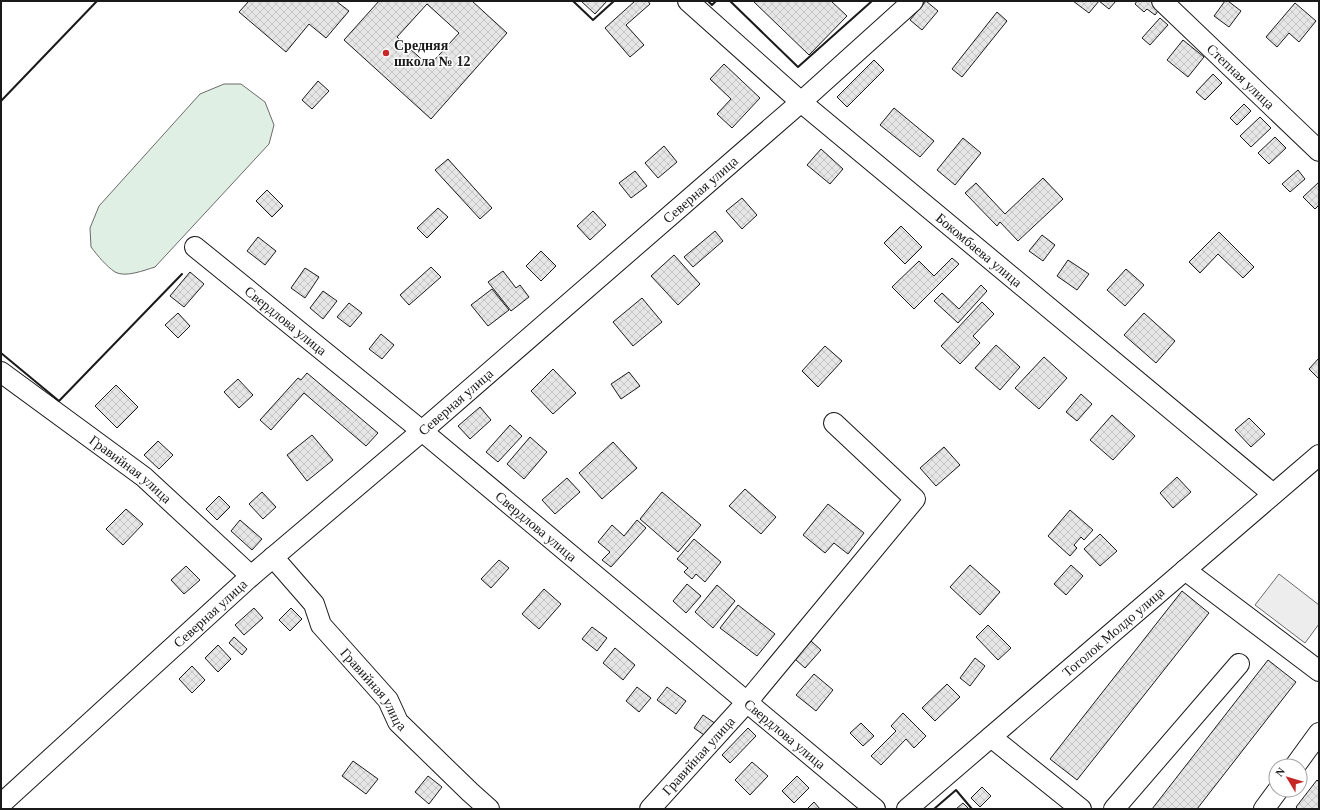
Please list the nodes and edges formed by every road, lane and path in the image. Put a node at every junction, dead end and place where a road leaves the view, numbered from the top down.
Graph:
1 (688, 1) edge
2 (913, 1) edge
3 (1162, 1) edge
4 (801, 102) junction
5 (1319, 151) edge
6 (194, 247) dead end
7 (1, 372) edge
8 (834, 423) dead end
9 (422, 431) junction
10 (1319, 455) edge
11 (1273, 494) junction
12 (273, 557) junction
13 (1185, 570) junction
14 (251, 576) junction
15 (1239, 664) dead end
16 (1319, 671) edge
17 (747, 702) junction
18 (991, 737) junction
19 (1318, 738) edge
20 (1302, 758) edge
21 (1272, 798) edge
22 (1, 805) edge
23 (4, 809) edge
24 (489, 809) edge
25 (650, 809) edge
26 (875, 809) edge
27 (908, 809) edge
28 (1081, 809) edge
29 (1114, 809) edge
30 (1264, 809) edge

1 - 4 street, Бокомбаева улица
2 - 4 street, Северная улица
3 - 5 street, Степная улица
4 - 9 street, Северная улица
4 - 11 street, Бокомбаева улица
6 - 9 street, Свердлова улица
7 - 14 street, Гравийная улица
8 - 17 street, Гравийная улица
9 - 12 street, Северная улица
9 - 17 street, Свердлова улица
10 - 11 street, Тоголок Молдо улица
11 - 13 street, Тоголок Молдо улица
12 - 14 street, Северная улица
12 - 24 street, Гравийная улица
13 - 16 street
13 - 18 street, Тоголок Молдо улица
14 - 22 street, Северная улица
15 - 29 street
17 - 25 street, Гравийная улица
17 - 26 street, Свердлова улица
18 - 27 street, Тоголок Молдо улица
18 - 28 street
19 - 20 street
21 - 30 street
22 - 23 street

